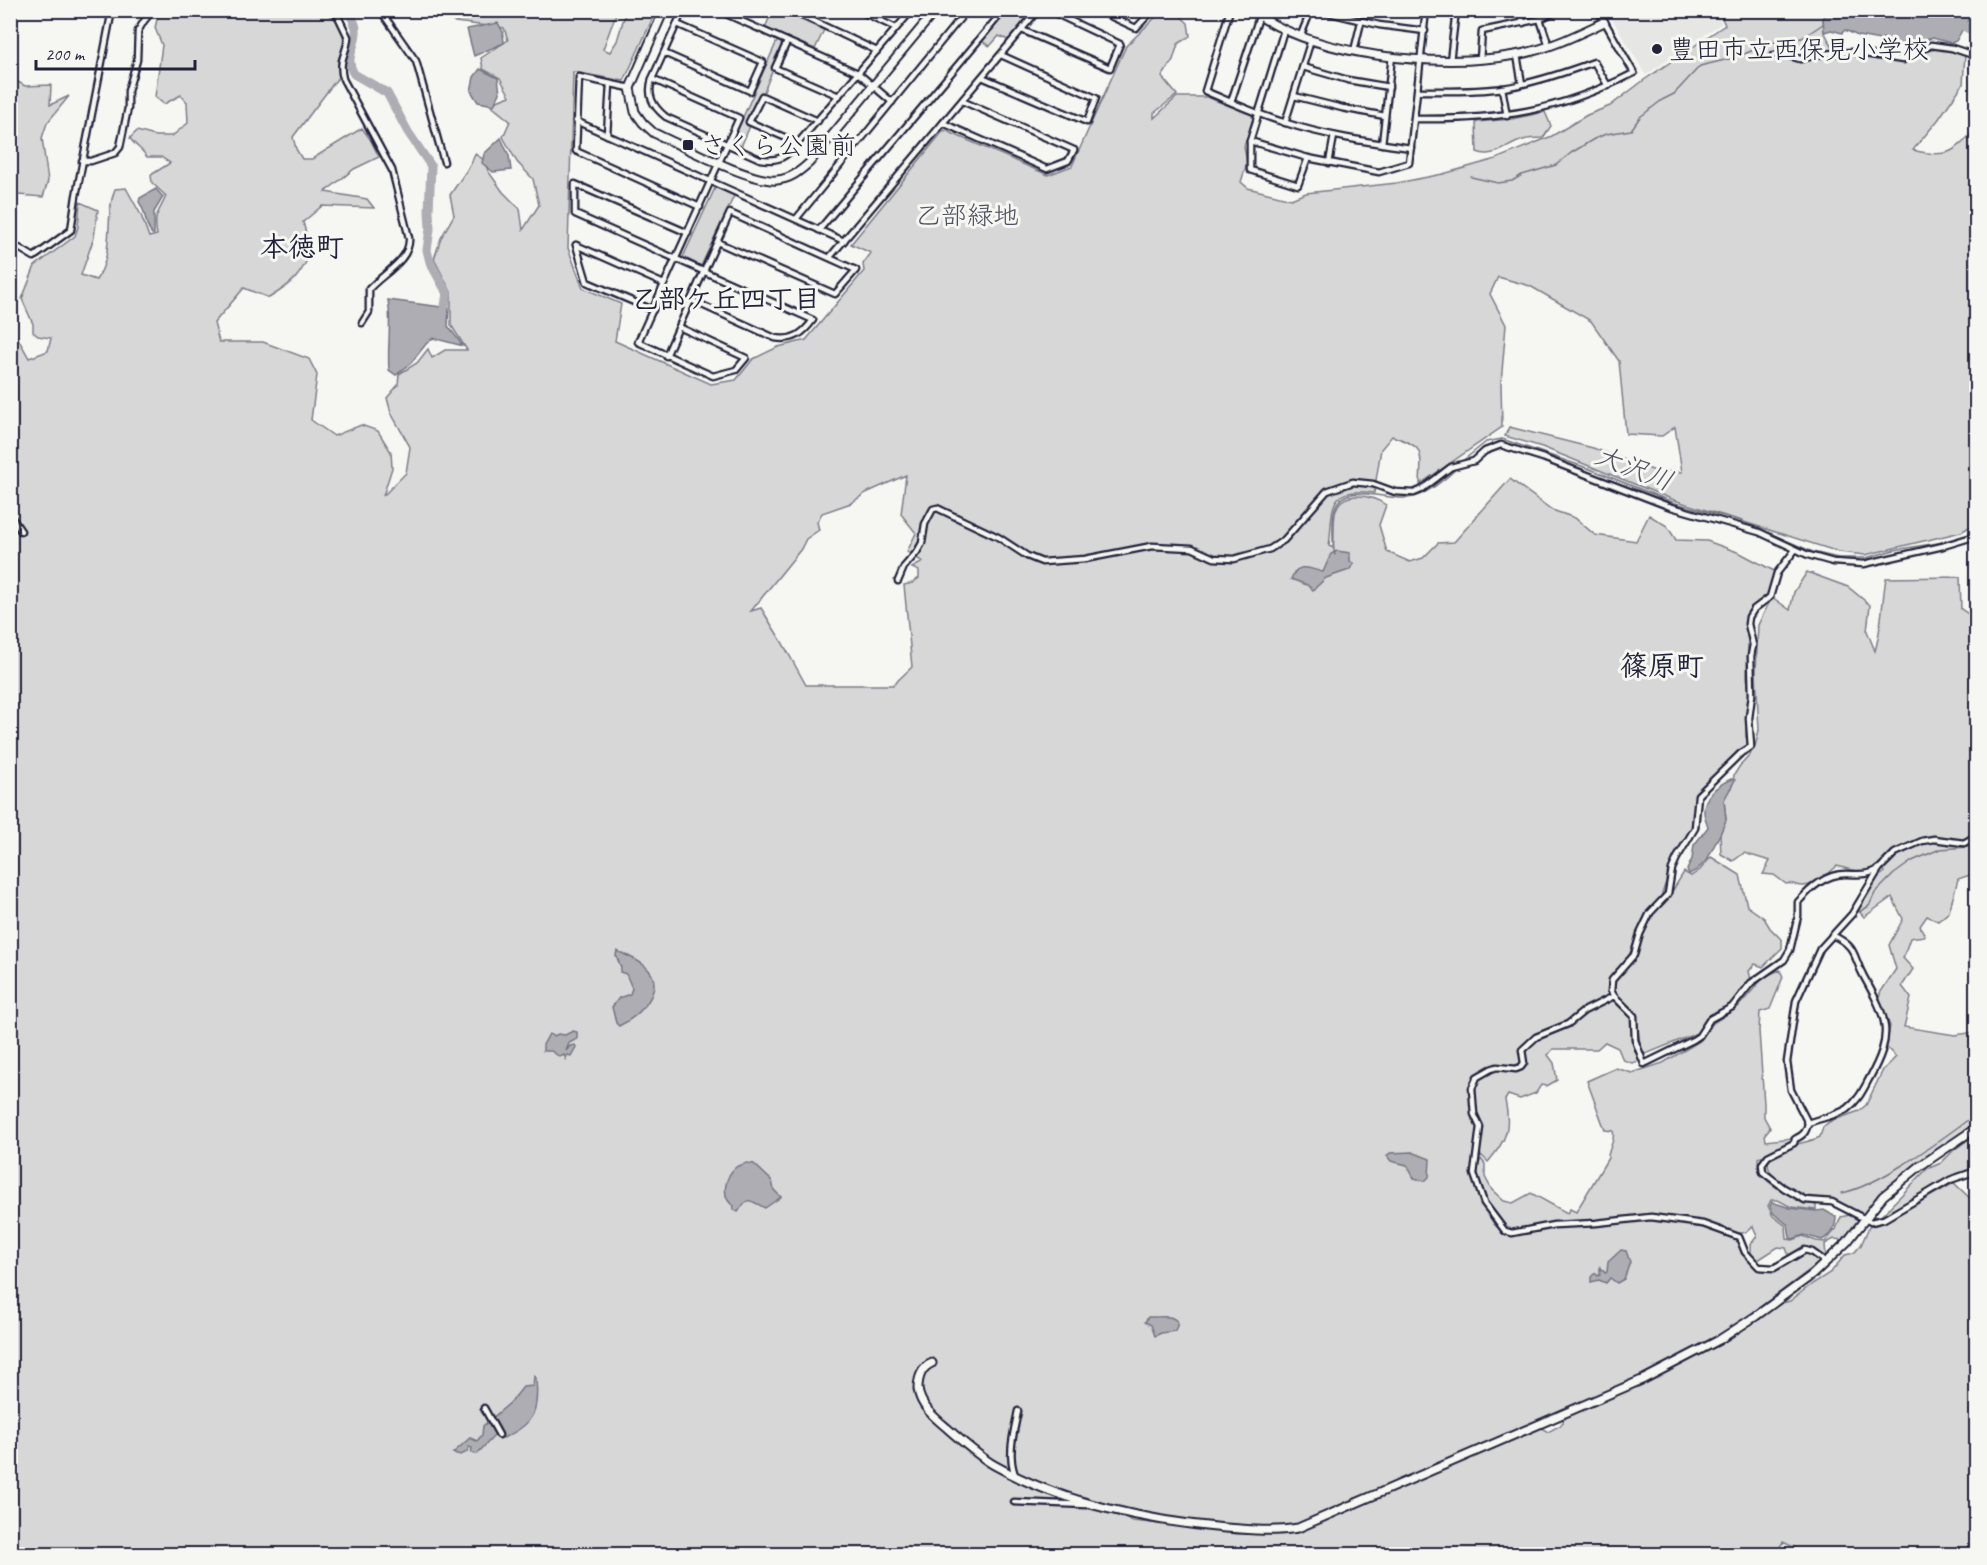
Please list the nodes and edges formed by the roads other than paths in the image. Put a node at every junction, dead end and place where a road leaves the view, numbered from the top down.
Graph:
1 (112, 10) edge
2 (153, 10) edge
3 (335, 10) edge
4 (380, 10) edge
5 (664, 10) edge
6 (683, 10) edge
7 (717, 10) edge
8 (806, 10) edge
9 (858, 10) edge
10 (912, 10) edge
11 (936, 10) edge
12 (967, 10) edge
13 (1004, 10) edge
14 (1038, 10) edge
15 (1048, 10) edge
16 (1097, 10) edge
17 (1153, 10) edge
18 (1230, 10) edge
19 (1251, 10) edge
20 (1311, 10) edge
21 (1317, 10) edge
22 (1347, 10) edge
23 (1426, 10) edge
24 (1456, 10) edge
25 (1520, 10) edge
26 (1559, 10) edge
27 (1598, 10) edge
28 (1259, 16) junction
29 (1345, 18) junction
30 (1540, 19) junction
31 (1361, 22) junction
32 (1604, 22) junction
33 (1523, 23) junction
34 (677, 24) junction
35 (896, 28) junction
36 (1022, 30) junction
37 (1284, 30) junction
38 (1425, 30) junction
39 (1301, 35) junction
40 (1311, 40) junction
41 (787, 42) junction
42 (1550, 46) junction
43 (877, 51) junction
44 (1354, 51) junction
45 (664, 52) junction
46 (1001, 55) junction
47 (1516, 55) junction
48 (1774, 55) dead end
49 (1392, 56) junction
50 (1977, 56) edge
51 (1421, 60) junction
52 (1450, 61) junction
53 (1480, 61) junction
54 (1303, 67) junction
55 (858, 74) junction
56 (982, 77) junction
57 (652, 79) junction
58 (610, 84) junction
59 (1522, 84) junction
60 (873, 86) junction
61 (1608, 86) junction
62 (1389, 87) junction
63 (630, 88) junction
64 (1502, 88) junction
65 (1418, 91) junction
66 (839, 96) junction
67 (1294, 96) junction
68 (962, 101) junction
69 (892, 102) junction
70 (1231, 102) junction
71 (1258, 114) junction
72 (1385, 116) junction
73 (1507, 116) junction
74 (1414, 119) junction
75 (576, 121) junction
76 (818, 121) junction
77 (943, 123) junction
78 (1286, 123) junction
79 (607, 135) junction
80 (1334, 136) junction
81 (1250, 141) junction
82 (798, 144) junction
83 (1382, 144) junction
84 (727, 145) junction
85 (1411, 148) junction
86 (1308, 158) junction
87 (82, 161) junction
88 (444, 162) dead end
89 (1329, 163) junction
90 (723, 164) junction
91 (712, 181) junction
92 (700, 207) junction
93 (796, 219) junction
94 (819, 230) junction
95 (688, 232) junction
96 (844, 241) junction
97 (717, 242) junction
98 (10, 249) edge
99 (830, 257) junction
100 (676, 259) junction
101 (704, 271) junction
102 (664, 284) junction
103 (691, 300) junction
104 (653, 310) junction
105 (362, 323) dead end
106 (679, 327) junction
107 (666, 356) junction
108 (10, 515) edge
109 (21, 531) dead end
110 (1977, 536) edge
111 (1795, 550) junction
112 (898, 581) dead end
113 (1977, 836) edge
114 (1879, 869) junction
115 (1832, 935) junction
116 (1614, 996) junction
117 (1808, 1123) junction
118 (1977, 1128) edge
119 (1977, 1171) edge
120 (1866, 1219) junction
121 (1826, 1262) junction
122 (932, 1363) dead end
123 (484, 1408) dead end
124 (1018, 1411) dead end
125 (499, 1435) dead end
126 (1015, 1475) junction
127 (1014, 1502) dead end
128 (1095, 1505) junction

1 - 87 street
2 - 87 street
3 - 105 street
4 - 88 street
5 - 63 street
6 - 34 street
7 - 41 street
8 - 43 street
9 - 35 street
10 - 35 street
11 - 60 street
12 - 69 street
13 - 94 street
14 - 36 street
15 - 36 street
16 - 17 street
18 - 70 street
19 - 28 street
20 - 39 street
21 - 29 street
22 - 29 street
23 - 38 street
24 - 52 street
25 - 33 street
26 - 30 street
27 - 32 street
28 - 37 street
28 - 70 street
29 - 31 street
30 - 33 street
30 - 42 street
31 - 38 street
31 - 44 street
32 - 42 street
32 - 61 street
33 - 53 street
34 - 45 street
34 - 45 street
35 - 43 street
36 - 46 street
37 - 39 street
37 - 71 street
38 - 51 street
39 - 40 street
40 - 44 street
40 - 54 street
41 - 55 street
41 - 66 street
42 - 47 street
43 - 55 street
44 - 49 street
45 - 57 street
46 - 56 street
46 - 56 street
47 - 53 street
47 - 59 street
48 - 50 street
49 - 51 street
49 - 62 street
51 - 52 street
51 - 65 street
52 - 53 street
54 - 62 street
54 - 67 street
55 - 60 street
55 - 66 street
56 - 68 street
57 - 84 street
57 - 84 street
58 - 63 street
58 - 75 street
58 - 79 street
59 - 61 street
59 - 64 street
60 - 69 street
60 - 90 street
61 - 73 street
62 - 72 street
63 - 90 street
64 - 65 street
64 - 73 street
65 - 74 street
66 - 76 street
67 - 72 street
67 - 78 street
68 - 77 street
68 - 77 street
69 - 93 street
70 - 71 street
71 - 78 street
71 - 81 street
72 - 83 street
73 - 74 street
74 - 85 street
75 - 79 street
75 - 92 street
76 - 82 street
76 - 82 street
77 - 96 street
78 - 80 street
79 - 91 street
80 - 83 street
80 - 89 street
81 - 86 street
81 - 86 street
82 - 84 street
83 - 85 street
84 - 90 street
85 - 89 street
86 - 89 street
87 - 98 street
90 - 91 street
91 - 92 street
91 - 93 street
92 - 95 street
93 - 94 street
94 - 96 street
95 - 100 street
95 - 100 street
96 - 99 street
97 - 99 street
97 - 99 street
97 - 101 street
100 - 101 street
100 - 102 street
101 - 103 street
101 - 103 street
102 - 104 street
102 - 104 street
103 - 106 street
104 - 107 street
106 - 107 street
106 - 107 street
108 - 109 street
110 - 111 street
111 - 112 street
111 - 116 street
113 - 114 street
114 - 115 street
114 - 116 street
115 - 117 street
115 - 117 street
116 - 121 street
117 - 120 street
118 - 120 street
119 - 120 street
120 - 121 street
121 - 128 street
122 - 126 street
123 - 125 street
124 - 126 street
126 - 128 street
127 - 128 street

